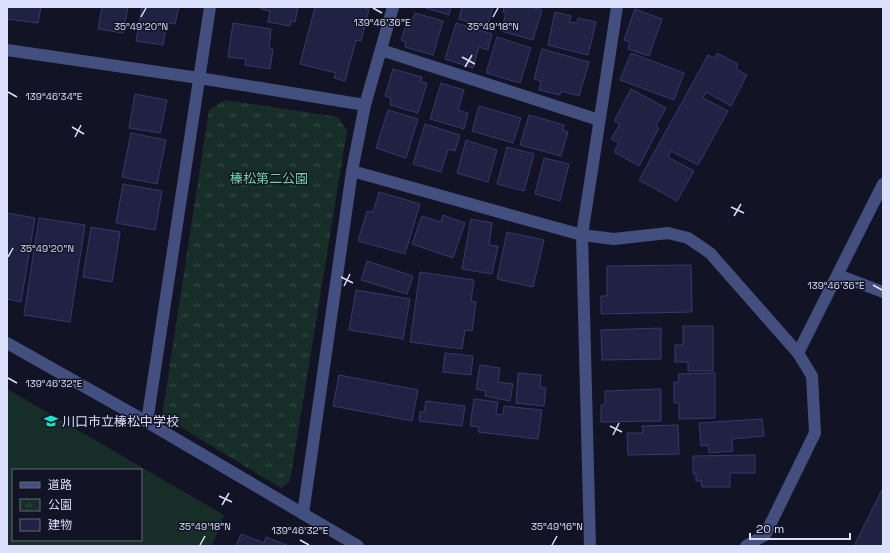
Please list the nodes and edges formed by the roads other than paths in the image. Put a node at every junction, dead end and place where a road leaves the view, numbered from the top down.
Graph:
1 (210, 7) edge
2 (393, 7) edge
3 (614, 8) edge
4 (7, 50) edge
5 (381, 50) junction
6 (199, 78) junction
7 (365, 105) junction
8 (599, 120) junction
9 (352, 171) junction
10 (883, 184) edge
11 (582, 235) junction
12 (838, 275) junction
13 (883, 292) edge
14 (7, 343) edge
15 (798, 353) junction
16 (147, 422) junction
17 (303, 514) junction
18 (753, 544) edge
19 (358, 546) edge
20 (590, 546) edge

1 - 6 street
2 - 5 street
3 - 8 street
4 - 6 street
5 - 7 street
5 - 8 street
6 - 7 street
6 - 16 street
7 - 9 street
8 - 11 street
9 - 11 street
9 - 17 street
10 - 12 street
11 - 15 street
11 - 20 street
12 - 13 street
12 - 15 street
14 - 16 street
15 - 18 street
16 - 17 street
17 - 19 street

